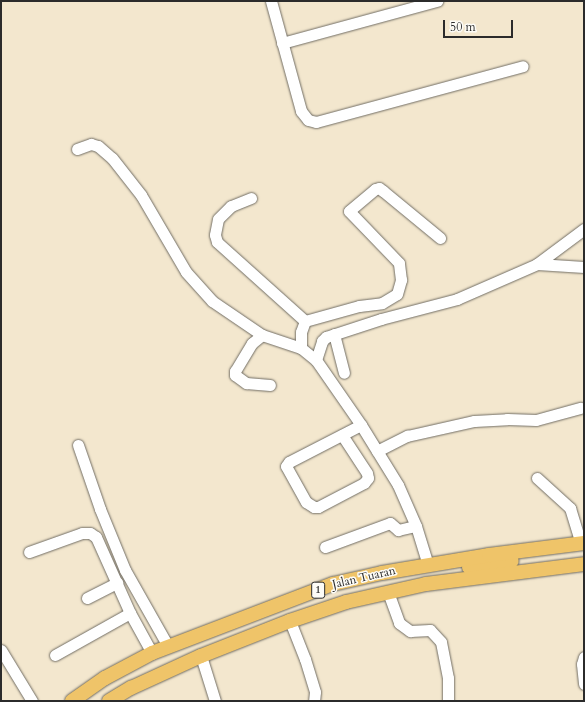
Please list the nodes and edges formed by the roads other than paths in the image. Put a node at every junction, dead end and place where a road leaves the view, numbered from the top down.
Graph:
1 (271, 1) edge
2 (437, 1) edge
3 (282, 43) junction
4 (523, 66) dead end
5 (77, 149) dead end
6 (251, 198) dead end
7 (584, 229) edge
8 (440, 238) dead end
9 (537, 264) junction
10 (584, 267) edge
11 (305, 321) junction
12 (334, 334) junction
13 (262, 336) junction
14 (301, 348) junction
15 (316, 360) junction
16 (344, 373) dead end
17 (270, 385) dead end
18 (580, 408) dead end
19 (361, 425) junction
20 (342, 435) junction
21 (78, 445) dead end
22 (377, 451) junction
23 (537, 478) dead end
24 (416, 526) junction
25 (583, 543) edge
26 (324, 547) dead end
27 (29, 552) dead end
28 (428, 564) junction
29 (584, 564) edge
30 (569, 565) junction
31 (382, 573) junction
32 (117, 583) junction
33 (388, 592) junction
34 (86, 598) dead end
35 (130, 613) junction
36 (290, 621) junction
37 (168, 646) junction
38 (1, 650) edge
39 (152, 654) junction
40 (55, 655) dead end
41 (201, 656) junction
42 (584, 657) edge
43 (584, 684) edge
44 (33, 700) edge
45 (72, 701) edge
46 (109, 701) edge
47 (215, 701) edge
48 (314, 701) edge
49 (448, 701) edge

1 - 3 street
2 - 3 street
3 - 4 street
5 - 13 street
6 - 11 street
7 - 9 street
8 - 11 street
9 - 10 street
9 - 12 street
11 - 14 street
12 - 15 street
12 - 16 street
13 - 14 street
13 - 17 street
14 - 15 street
15 - 19 street
18 - 22 street
19 - 20 street
19 - 22 street
20 - 20 street
21 - 37 street
22 - 24 street
23 - 25 street
24 - 26 street
24 - 28 street
25 - 28 main road, Jalan Tuaran / 1
27 - 32 street
28 - 31 main road, Jalan Tuaran / 1
29 - 30 main road, Jalan Tuaran / 1
30 - 31 main road
30 - 33 main road, Jalan Tuaran / 1
31 - 37 main road, Jalan Tuaran / 1
32 - 34 street
32 - 35 street
33 - 36 main road, Jalan Tuaran / 1
33 - 49 street
35 - 39 street
35 - 40 street
36 - 41 main road, Jalan Tuaran / 1
36 - 48 street
37 - 39 main road, Jalan Tuaran / 1
38 - 44 street
39 - 45 main road, Jalan Tuaran / 1
41 - 46 main road, Jalan Tuaran / 1
41 - 47 street
42 - 43 street

